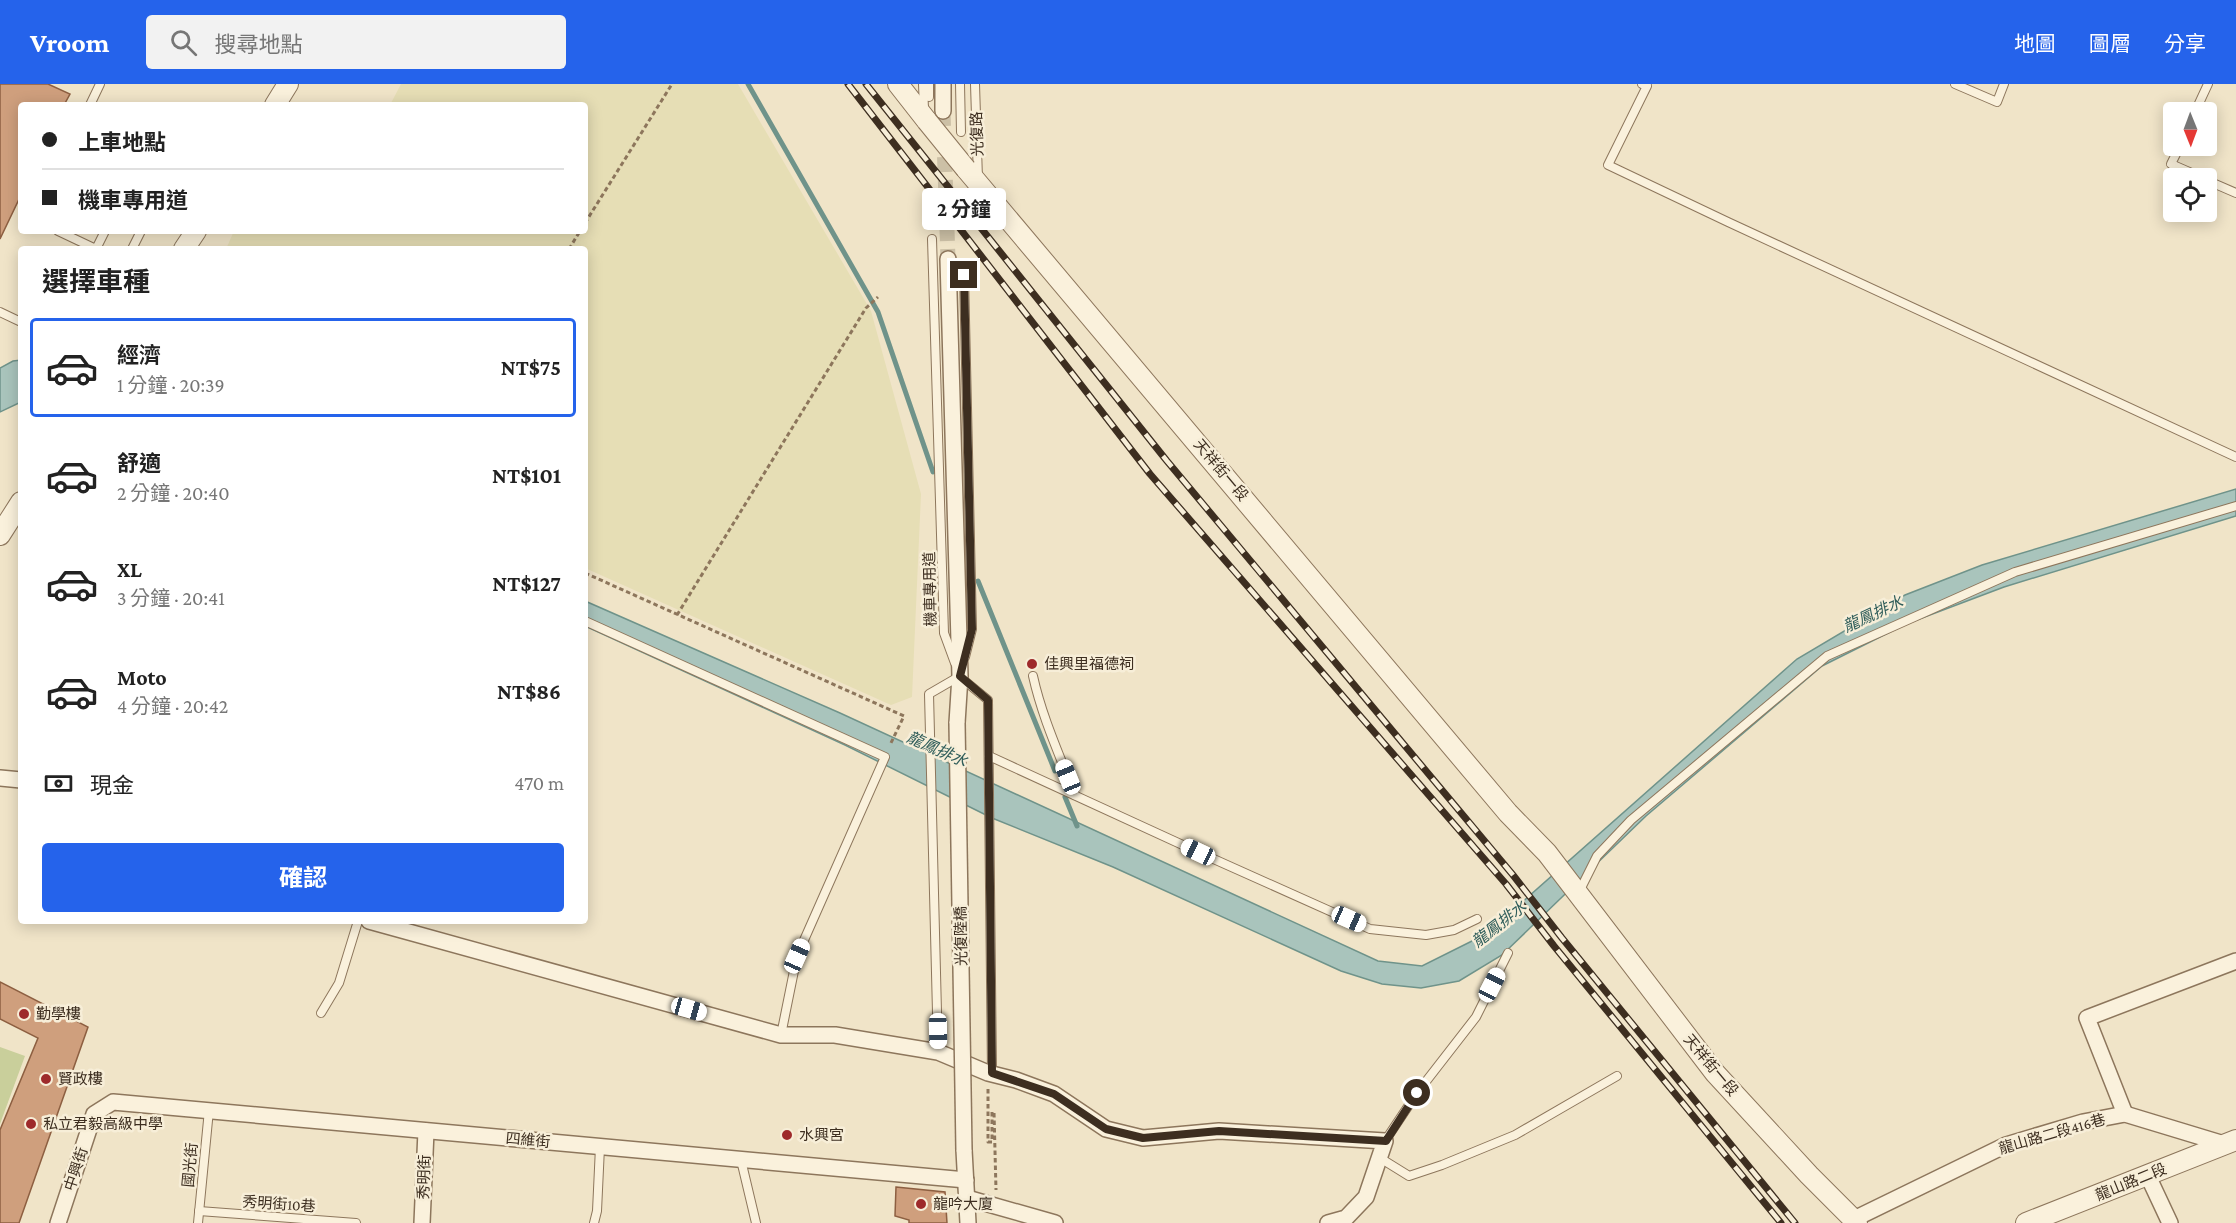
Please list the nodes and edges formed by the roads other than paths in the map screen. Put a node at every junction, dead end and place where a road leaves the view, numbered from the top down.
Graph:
1 (100, 84) edge
2 (288, 84) edge
3 (898, 84) edge
4 (923, 84) edge
5 (929, 84) edge
6 (943, 84) edge
7 (960, 84) edge
8 (975, 84) edge
9 (1641, 84) edge
10 (1955, 84) edge
11 (2004, 84) edge
12 (2208, 84) edge
13 (929, 98) dead end
14 (91, 102) edge
15 (277, 102) edge
16 (2200, 102) edge
17 (931, 117) junction
18 (961, 132) dead end
19 (2176, 156) edge
20 (2181, 168) edge
21 (972, 176) junction
22 (2217, 184) edge
23 (2236, 193) edge
24 (66, 234) edge
25 (932, 239) dead end
26 (90, 246) edge
27 (948, 259) tunnel mouth
28 (964, 275) dead end
29 (0, 312) edge
30 (18, 321) edge
31 (2236, 456) edge
32 (2236, 506) edge
33 (18, 507) edge
34 (0, 535) edge
35 (588, 622) edge
36 (960, 676) junction
37 (1033, 676) dead end
38 (989, 756) junction
39 (0, 778) edge
40 (18, 780) edge
41 (1076, 795) junction
42 (1578, 894) junction
43 (1477, 918) dead end
44 (357, 924) edge
45 (380, 924) edge
46 (1509, 953) dead end
47 (2236, 962) edge
48 (321, 1013) dead end
49 (781, 1035) junction
50 (938, 1052) junction
51 (990, 1073) junction
52 (1617, 1076) dead end
53 (208, 1110) junction
54 (94, 1114) joint
55 (2125, 1114) junction
56 (426, 1131) junction
57 (1386, 1141) junction
58 (2230, 1142) edge
59 (600, 1147) junction
60 (1380, 1158) junction
61 (741, 1160) junction
62 (2148, 1176) junction
63 (966, 1180) junction
64 (967, 1198) junction
65 (199, 1211) junction
66 (1856, 1221) edge
67 (58, 1223) edge
68 (198, 1223) edge
69 (356, 1223) edge
70 (423, 1223) edge
71 (594, 1223) edge
72 (756, 1223) edge
73 (968, 1223) edge
74 (1055, 1223) edge
75 (1328, 1223) edge
76 (2026, 1223) edge
77 (2170, 1223) edge

1 - 14 lane
2 - 15 street
3 - 17 street, 天祥街一段
4 - 17 lane
5 - 13 lane
6 - 17 street
7 - 18 lane
8 - 21 lane, 光復路
9 - 31 lane
10 - 11 lane
12 - 16 lane
17 - 21 street, 天祥街一段, bridge
19 - 20 lane
21 - 42 street, 天祥街一段
22 - 23 lane
24 - 26 lane
25 - 36 lane, 機車專用道
27 - 36 street
28 - 36 lane
29 - 30 lane
32 - 42 lane
33 - 34 street
35 - 49 lane
36 - 38 lane
36 - 50 lane
36 - 63 street, 光復陸橋, bridge
37 - 41 lane
38 - 41 lane
38 - 51 lane
39 - 40 street
41 - 43 lane
42 - 66 street, 天祥街一段
44 - 48 lane
45 - 49 street
46 - 57 lane
47 - 55 street
49 - 50 street
50 - 51 street
51 - 57 street
52 - 60 lane
53 - 54 street, 四維街
53 - 56 street, 四維街
53 - 65 lane, 國光街
54 - 67 street, 中興街
55 - 58 street, 龍山路二段416巷
55 - 66 street, 龍山路二段416巷
56 - 59 street, 四維街
56 - 70 street, 秀明街
57 - 60 street
58 - 62 street, 龍山路二段
59 - 61 street, 四維街
59 - 71 lane
60 - 75 street
61 - 63 street, 四維街
61 - 72 lane
62 - 76 street, 龍山路二段
62 - 77 street
63 - 64 street
64 - 73 street
64 - 74 street
65 - 68 lane, 國光街
65 - 69 lane, 秀明街10巷

